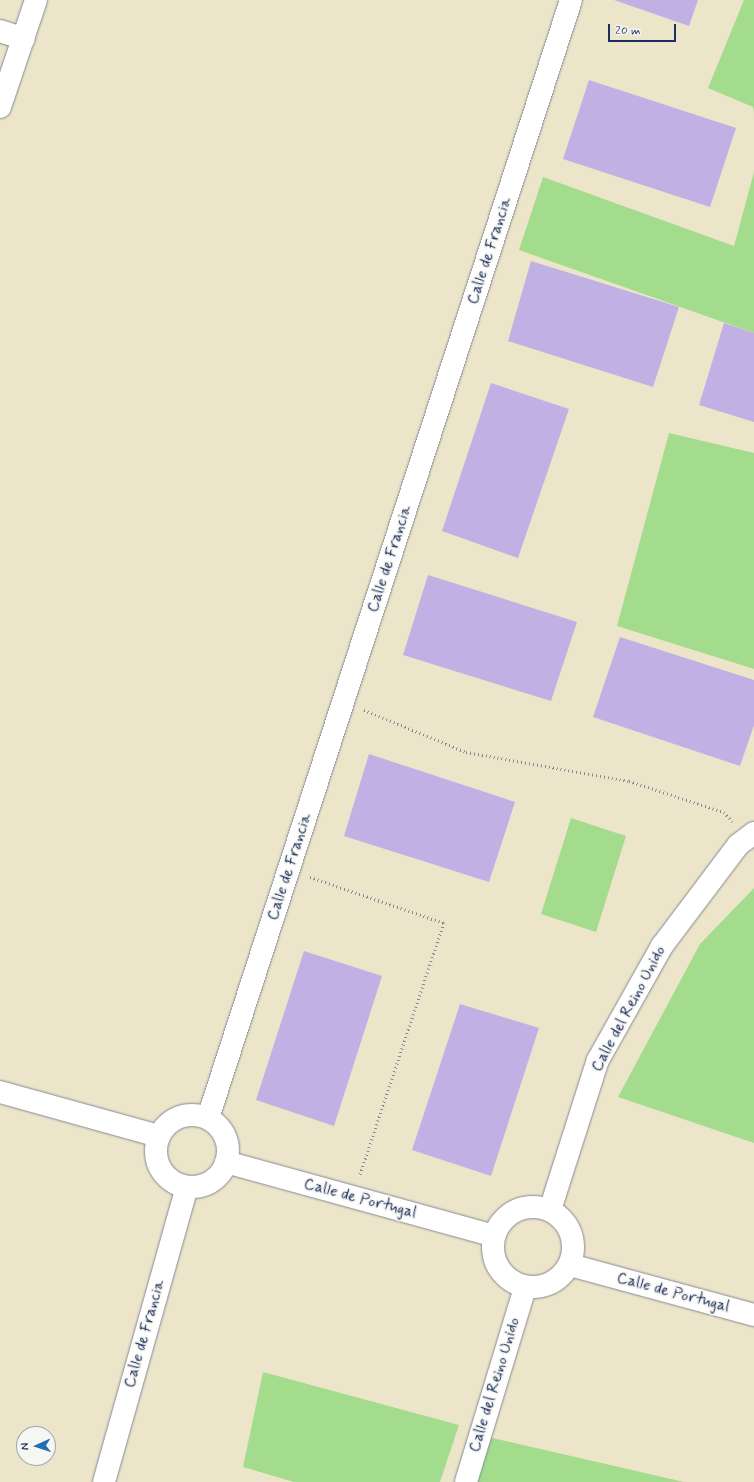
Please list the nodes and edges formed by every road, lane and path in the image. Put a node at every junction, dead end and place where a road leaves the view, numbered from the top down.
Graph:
1 (36, 0) edge
2 (571, 0) edge
3 (0, 31) edge
4 (24, 39) junction
5 (0, 108) edge
6 (344, 701) junction
7 (750, 836) edge
8 (289, 870) junction
9 (0, 1092) edge
10 (208, 1118) junction
11 (159, 1136) junction
12 (226, 1162) junction
13 (187, 1187) junction
14 (353, 1197) junction
15 (550, 1210) junction
16 (494, 1236) junction
17 (570, 1265) junction
18 (525, 1288) junction
19 (754, 1315) edge
20 (104, 1482) edge
21 (466, 1482) edge

1 - 4 street
2 - 6 street, Calle de Francia
3 - 4 street
4 - 5 street
6 - 7 path
6 - 8 street, Calle de Francia
7 - 15 street, Calle del Reino Unido
8 - 10 street, Calle de Francia
8 - 14 path
9 - 11 street
10 - 11 street
10 - 12 street
11 - 13 street
12 - 13 street
12 - 14 street, Calle de Portugal
13 - 20 street, Calle de Francia
14 - 16 street, Calle de Portugal
15 - 16 street
15 - 17 street
16 - 18 street
17 - 18 street
17 - 19 street, Calle de Portugal
18 - 21 street, Calle del Reino Unido

